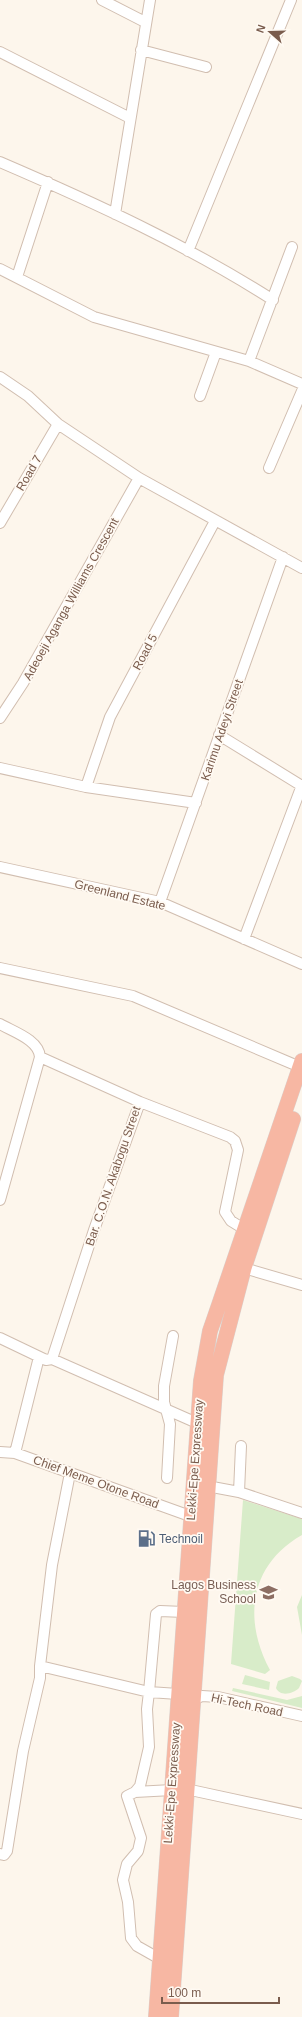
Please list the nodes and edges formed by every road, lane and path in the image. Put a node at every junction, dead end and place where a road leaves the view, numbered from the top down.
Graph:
1 (102, 0) edge
2 (150, 0) edge
3 (291, 0) edge
4 (145, 22) junction
5 (141, 50) junction
6 (0, 52) edge
7 (206, 67) dead end
8 (130, 118) junction
9 (0, 162) edge
10 (48, 182) junction
11 (115, 214) junction
12 (292, 247) dead end
13 (188, 251) junction
14 (0, 269) edge
15 (17, 277) junction
16 (273, 300) junction
17 (216, 352) junction
18 (249, 361) junction
19 (0, 377) edge
20 (302, 384) edge
21 (302, 391) edge
22 (200, 396) dead end
23 (58, 424) junction
24 (269, 468) dead end
25 (139, 478) junction
26 (215, 521) junction
27 (0, 523) edge
28 (282, 557) junction
29 (302, 568) edge
30 (0, 718) edge
31 (219, 735) junction
32 (0, 768) edge
33 (302, 785) edge
34 (86, 787) junction
35 (196, 803) junction
36 (0, 867) edge
37 (160, 902) junction
38 (244, 939) junction
39 (302, 964) edge
40 (0, 968) edge
41 (0, 1024) edge
42 (40, 1057) junction
43 (301, 1064) edge
44 (302, 1093) edge
45 (140, 1102) junction
46 (0, 1200) edge
47 (244, 1229) junction
48 (244, 1268) junction
49 (302, 1285) edge
50 (173, 1336) dead end
51 (0, 1338) edge
52 (39, 1357) junction
53 (52, 1359) junction
54 (165, 1409) junction
55 (197, 1422) junction
56 (241, 1446) dead end
57 (0, 1452) edge
58 (15, 1453) junction
59 (70, 1473) junction
60 (167, 1478) dead end
61 (207, 1486) junction
62 (239, 1492) junction
63 (302, 1513) edge
64 (190, 1516) junction
65 (184, 1612) junction
66 (40, 1666) junction
67 (148, 1692) junction
68 (178, 1694) junction
69 (193, 1700) junction
70 (302, 1716) edge
71 (179, 1790) junction
72 (135, 1792) junction
73 (302, 1814) edge
74 (0, 1854) edge
75 (160, 1959) junction
76 (156, 2017) edge
77 (171, 2017) edge

1 - 4 street
2 - 4 street
3 - 13 street
4 - 5 street
5 - 7 street
5 - 8 street
6 - 8 street
8 - 11 street
9 - 10 street
10 - 11 street
10 - 15 street
11 - 13 street
12 - 16 street
13 - 16 street
14 - 15 street
15 - 17 street
16 - 18 street
17 - 18 street
17 - 22 street
18 - 20 street
19 - 23 street
21 - 24 street
23 - 25 street
23 - 27 street, Road 7
25 - 26 street
25 - 30 street, Adeoeji Aganga Williams Crescent
26 - 28 street
26 - 34 street, Road 5
28 - 29 street
28 - 31 street, Karimu Adeyi Street
31 - 33 street
31 - 35 street, Karimu Adeyi Street
32 - 34 street
33 - 38 street
34 - 35 street
35 - 37 street, Karimu Adeyi Street
36 - 37 street, Greenland Estate
37 - 38 street, Greenland Estate
38 - 39 street, Greenland Estate
40 - 43 street
41 - 42 street
42 - 45 street, Bar. C.O.N. Akabogu Street
42 - 46 street
43 - 47 highway, Lekki-Epe Expressway
44 - 48 highway, Lekki-Epe Expressway
45 - 47 street
45 - 53 street, Bar. C.O.N. Akabogu Street
47 - 55 highway, Lekki-Epe Expressway
48 - 49 street
48 - 61 highway, Lekki-Epe Expressway
50 - 54 street
51 - 52 street
52 - 53 street
52 - 58 street
53 - 54 street
54 - 55 street
54 - 60 street
55 - 64 highway, Lekki-Epe Expressway
56 - 62 street
57 - 58 street, Chief Meme Otone Road
58 - 59 street, Chief Meme Otone Road
59 - 64 street, Chief Meme Otone Road
59 - 66 street
61 - 62 street
61 - 69 highway, Lekki-Epe Expressway
62 - 63 street
64 - 65 highway, Lekki-Epe Expressway
65 - 67 street
65 - 68 highway, Lekki-Epe Expressway
66 - 67 street
66 - 74 street
67 - 68 street
67 - 72 street
68 - 71 highway, Lekki-Epe Expressway
69 - 70 street, Hi-Tech Road
69 - 71 highway, Lekki-Epe Expressway
71 - 72 street
71 - 73 street
71 - 75 highway, Lekki-Epe Expressway
71 - 77 highway, Lekki-Epe Expressway
72 - 75 street
75 - 76 highway, Lekki-Epe Expressway

